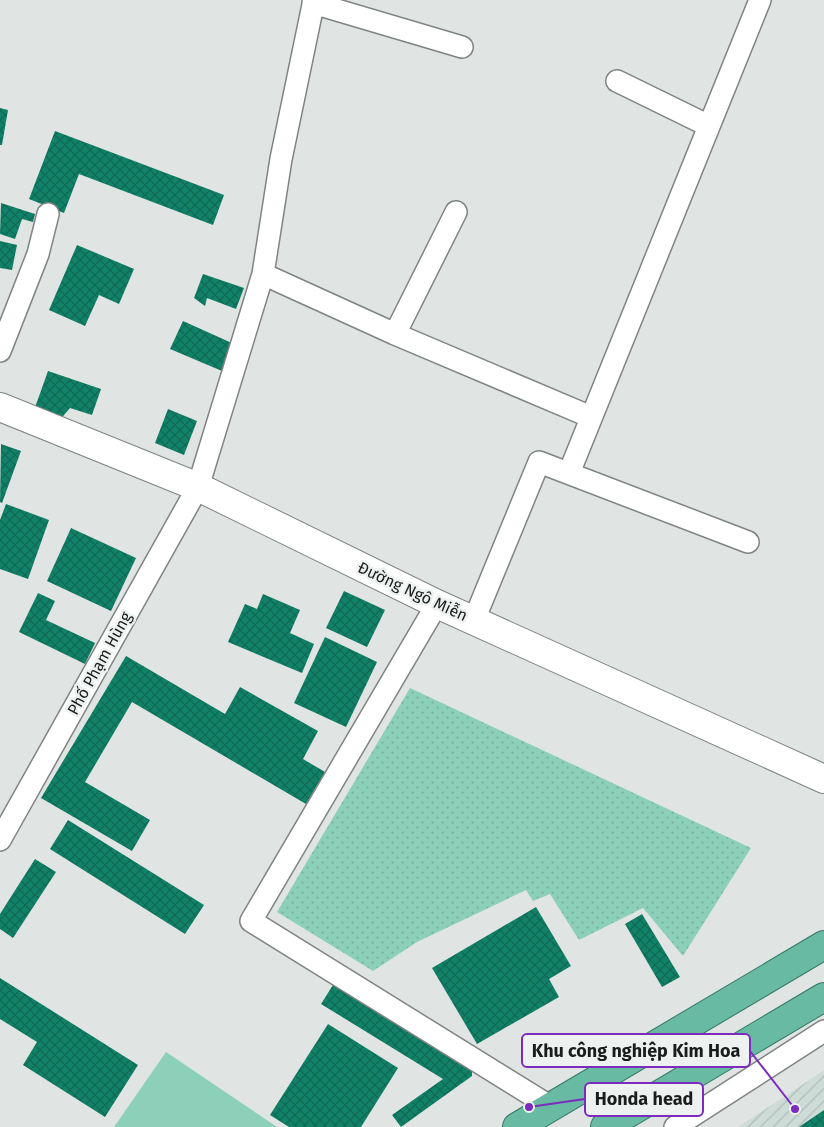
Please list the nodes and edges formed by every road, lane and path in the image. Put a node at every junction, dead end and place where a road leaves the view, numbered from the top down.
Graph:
1 (760, 0) edge
2 (314, 2) edge
3 (462, 47) dead end
4 (617, 81) dead end
5 (709, 126) junction
6 (456, 212) dead end
7 (48, 214) dead end
8 (263, 274) junction
9 (395, 334) junction
10 (0, 351) edge
11 (0, 407) edge
12 (591, 417) junction
13 (569, 473) junction
14 (198, 487) junction
15 (748, 542) dead end
16 (437, 604) junction
17 (474, 620) junction
18 (824, 779) edge
19 (0, 840) edge
20 (824, 945) edge
21 (821, 1006) edge
22 (824, 1031) edge
23 (551, 1107) junction
24 (517, 1127) edge
25 (605, 1127) edge
26 (675, 1127) edge

1 - 5 street
2 - 3 street
2 - 8 street, Phố Phạm Hùng
4 - 5 street
5 - 12 street
6 - 9 street
7 - 10 street
8 - 9 street
8 - 14 street, Phố Phạm Hùng
9 - 12 street
11 - 14 street, Đường Ngô Miễn
12 - 13 street
13 - 15 street
13 - 17 street
14 - 16 street, Đường Ngô Miễn
14 - 19 street, Phố Phạm Hùng
16 - 17 street, Đường Ngô Miễn
16 - 23 street
17 - 18 street, Đường Ngô Miễn
20 - 23 highway
21 - 25 highway
22 - 26 street
23 - 24 highway

